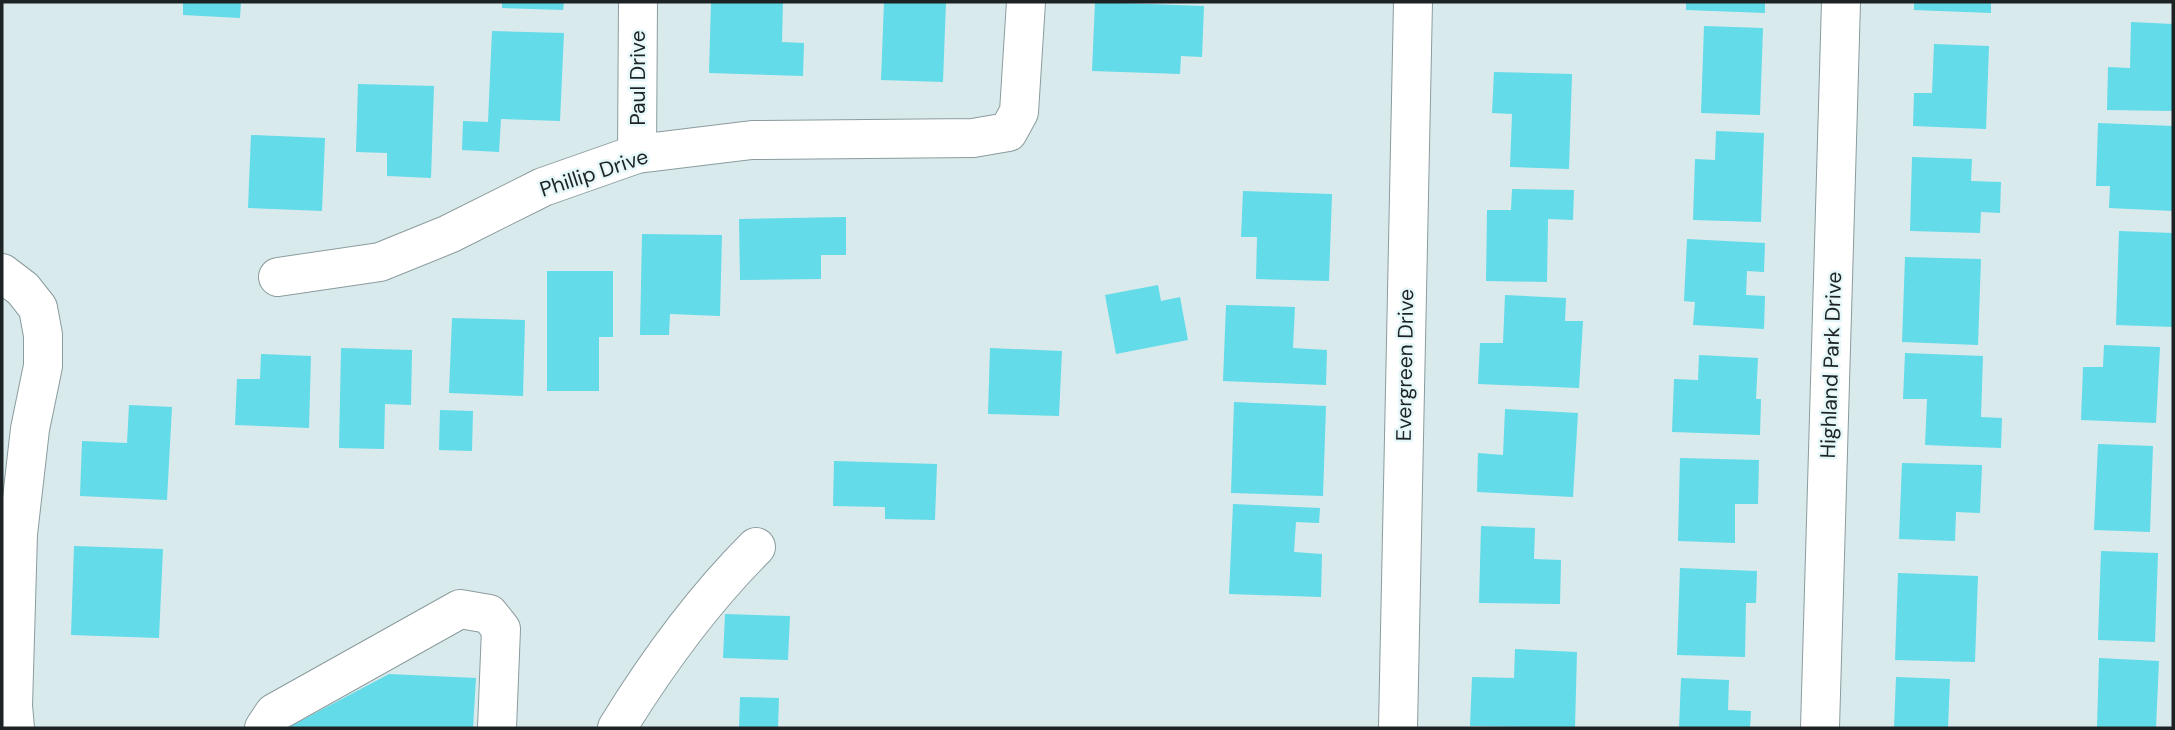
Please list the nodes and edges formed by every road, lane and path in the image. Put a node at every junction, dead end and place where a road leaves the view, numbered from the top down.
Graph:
1 (638, 2) edge
2 (1026, 2) edge
3 (1413, 2) edge
4 (1841, 2) edge
5 (637, 155) junction
6 (2, 273) edge
7 (278, 277) dead end
8 (756, 547) dead end
9 (15, 728) edge
10 (264, 728) edge
11 (497, 728) edge
12 (617, 728) edge
13 (1398, 728) edge
14 (1820, 728) edge

1 - 5 street, Paul Drive
2 - 5 street, Phillip Drive
3 - 13 street, Evergreen Drive
4 - 14 street, Highland Park Drive
5 - 7 street, Phillip Drive
6 - 9 street
8 - 12 street
10 - 11 street

